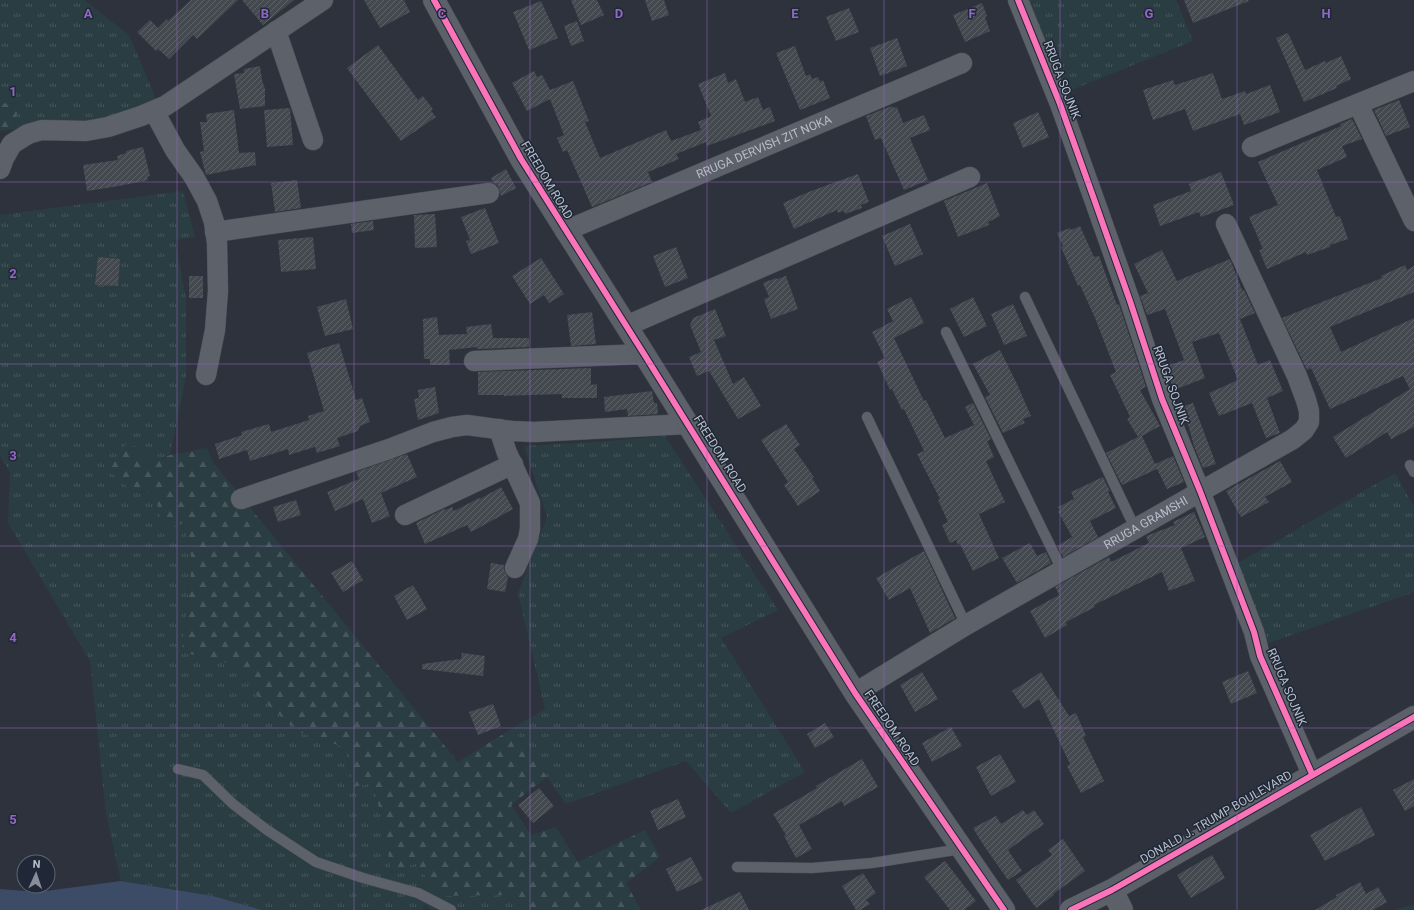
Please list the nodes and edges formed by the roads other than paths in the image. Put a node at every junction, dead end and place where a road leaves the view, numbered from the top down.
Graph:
1 (323, 0) edge
2 (434, 0) edge
3 (1018, 0) edge
4 (276, 31) junction
5 (962, 63) dead end
6 (1414, 81) edge
7 (1358, 104) junction
8 (154, 111) junction
9 (313, 140) dead end
10 (1252, 147) dead end
11 (0, 169) edge
12 (970, 177) dead end
13 (489, 193) dead end
14 (1414, 221) edge
15 (1226, 224) dead end
16 (565, 231) junction
17 (215, 232) junction
18 (1025, 297) dead end
19 (626, 326) junction
20 (946, 332) dead end
21 (644, 354) junction
22 (474, 361) dead end
23 (206, 375) dead end
24 (867, 417) dead end
25 (688, 424) junction
26 (499, 429) junction
27 (513, 464) junction
28 (1200, 491) junction
29 (241, 499) dead end
30 (404, 515) dead end
31 (1135, 528) junction
32 (515, 568) dead end
33 (1062, 570) junction
34 (966, 625) junction
35 (855, 694) junction
36 (1414, 716) edge
37 (178, 769) dead end
38 (1312, 774) junction
39 (961, 849) junction
40 (737, 867) dead end
41 (1105, 898) edge
42 (451, 910) edge
43 (1004, 910) edge
44 (1071, 910) edge
45 (1122, 910) edge

1 - 4 street
2 - 16 main road, FREEDOM ROAD
3 - 28 street, RRUGA SOJNIK
4 - 8 street
4 - 9 street
5 - 16 street, RRUGA DERVISH ZIT NOKA
6 - 7 street
7 - 10 street
7 - 14 street
8 - 11 street
8 - 17 street
12 - 19 street
13 - 17 street
15 - 28 street, RRUGA GRAMSHI
16 - 19 main road, FREEDOM ROAD
17 - 23 street
18 - 31 lane
19 - 21 main road, FREEDOM ROAD
20 - 33 lane
21 - 22 street
21 - 25 main road, FREEDOM ROAD
24 - 34 lane
25 - 26 street
25 - 35 main road, FREEDOM ROAD
26 - 27 street
26 - 29 street
27 - 30 street
27 - 32 street
28 - 31 street, RRUGA GRAMSHI
28 - 38 street, RRUGA SOJNIK
31 - 33 street, RRUGA GRAMSHI
33 - 34 street, RRUGA GRAMSHI
34 - 35 street, RRUGA GRAMSHI
35 - 39 main road, FREEDOM ROAD
36 - 38 main road, DONALD J. TRUMP BOULEVARD
37 - 42 lane
38 - 41 main road, DONALD J. TRUMP BOULEVARD
39 - 40 lane
39 - 43 main road, FREEDOM ROAD
41 - 44 main road, DONALD J. TRUMP BOULEVARD
41 - 45 main road

